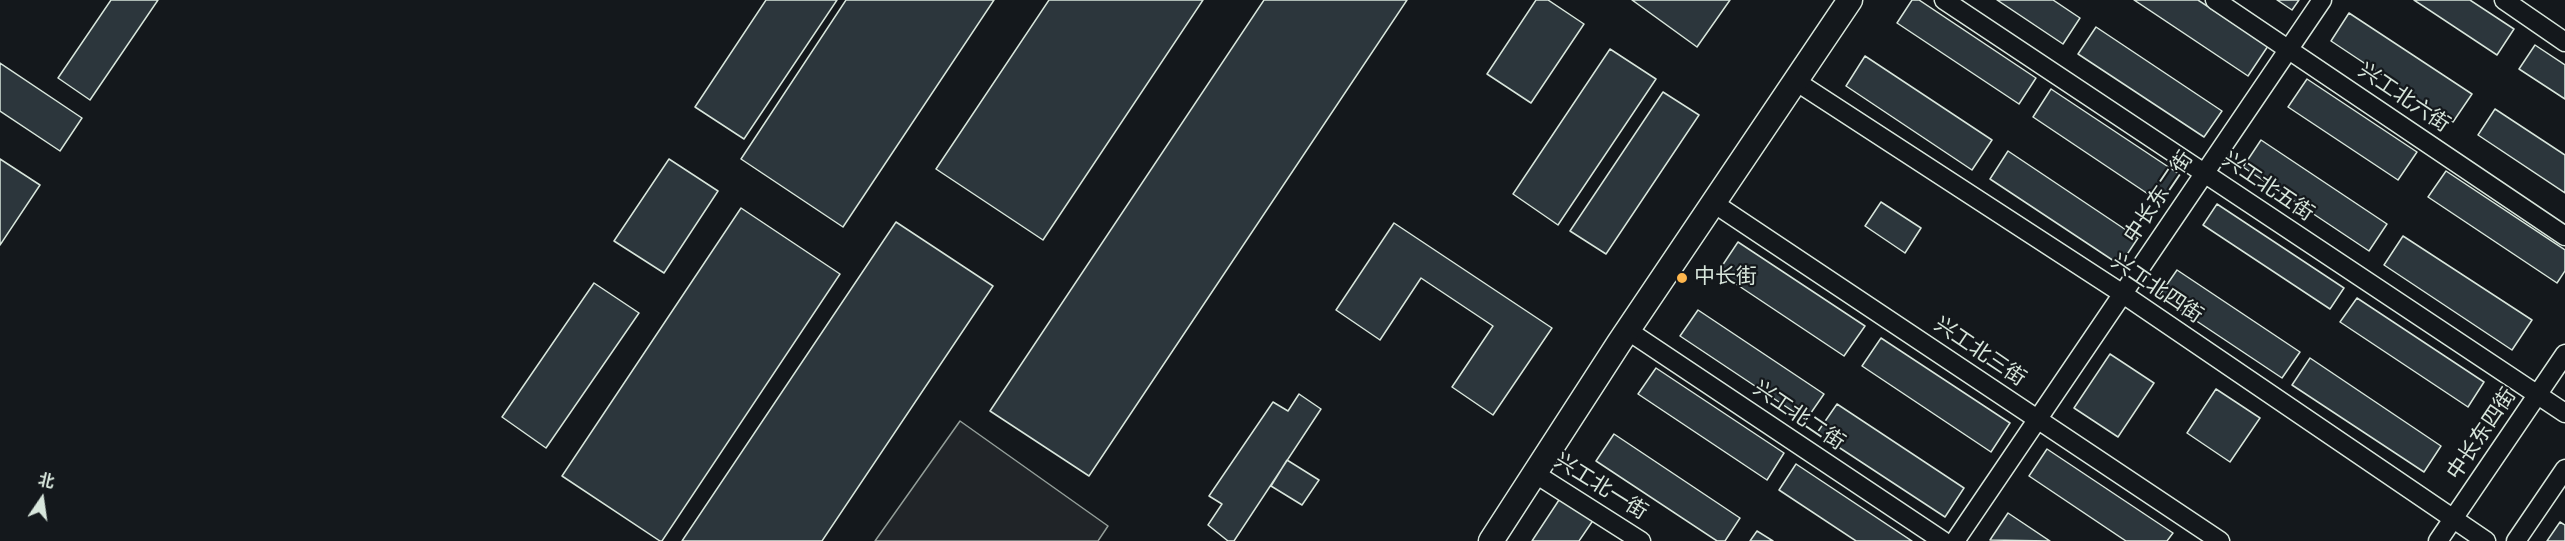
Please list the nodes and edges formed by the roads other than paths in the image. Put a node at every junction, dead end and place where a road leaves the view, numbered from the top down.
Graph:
1 (1850, 0) edge
2 (1944, 0) edge
3 (2215, 0) edge
4 (2322, 0) edge
5 (2504, 0) edge
6 (2565, 42) edge
7 (2289, 49) junction
8 (1797, 82) junction
9 (2204, 173) junction
10 (1712, 202) junction
11 (2565, 236) edge
12 (2123, 294) junction
13 (1627, 330) junction
14 (2565, 354) edge
15 (2537, 395) junction
16 (2565, 414) edge
17 (2038, 420) junction
18 (2565, 469) edge
19 (1534, 473) junction
20 (2453, 519) junction
21 (1491, 541) edge
22 (1641, 541) edge
23 (1943, 541) edge
24 (1955, 541) edge
25 (2220, 541) edge
26 (2438, 541) edge
27 (2486, 541) edge
28 (2516, 541) edge

1 - 8 street
2 - 9 street, 兴工北五街
3 - 7 street, 兴工北六街
4 - 7 street, 中长东二街
5 - 6 street
7 - 9 street, 中长东二街
7 - 11 street, 兴工北六街
8 - 10 street
8 - 12 street, 兴工北四街
9 - 12 street, 中长东二街
9 - 15 street, 兴工北五街
10 - 13 street
10 - 17 street, 兴工北三街
12 - 17 street, 中长东二街
12 - 20 street, 兴工北四街
13 - 19 street
13 - 23 street, 兴工北二街
14 - 15 street, 中长东四街
15 - 16 street, 兴工北五街
15 - 20 street, 中长东四街
17 - 24 street, 中长东二街
17 - 25 street, 兴工北三街
18 - 28 street
19 - 21 street
19 - 22 street, 兴工北一街
20 - 26 street, 中长东四街
20 - 27 street, 兴工北四街

